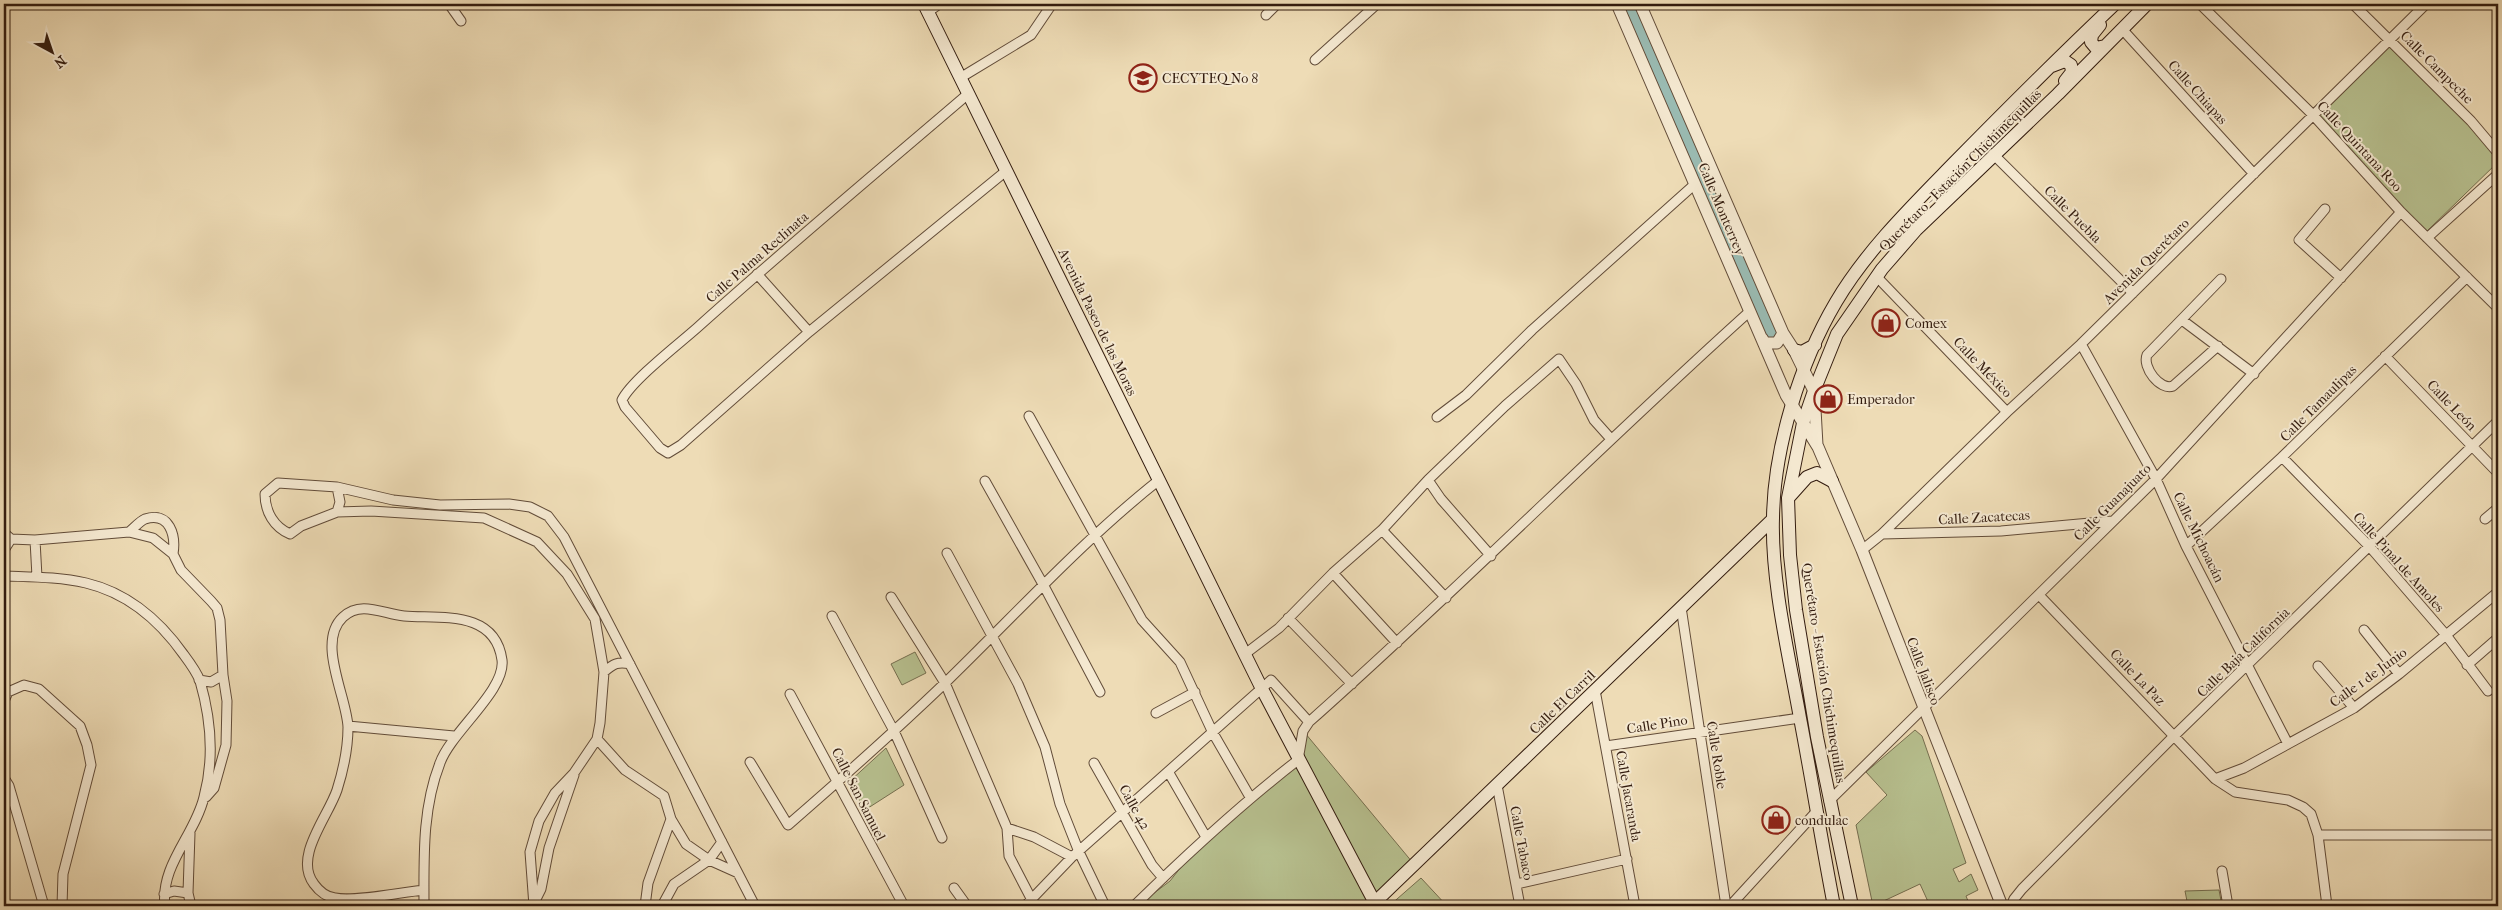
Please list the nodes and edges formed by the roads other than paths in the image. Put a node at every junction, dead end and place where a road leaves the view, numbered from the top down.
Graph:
1 (449, 4) edge
2 (939, 4) edge
3 (1052, 4) edge
4 (1277, 4) edge
5 (1377, 4) edge
6 (1617, 4) edge
7 (1640, 4) edge
8 (2115, 4) edge
9 (2121, 4) edge
10 (2147, 4) edge
11 (2200, 4) edge
12 (2353, 4) edge
13 (2426, 4) edge
14 (926, 8) edge
15 (1266, 15) dead end
16 (461, 22) dead end
17 (2122, 29) junction
18 (2390, 40) junction
19 (2105, 46) junction
20 (1315, 60) dead end
21 (2051, 66) junction
22 (960, 78) junction
23 (968, 94) junction
24 (2058, 94) junction
25 (2313, 115) junction
26 (2498, 153) edge
27 (1994, 154) junction
28 (1006, 171) junction
29 (2254, 174) junction
30 (2498, 174) edge
31 (1694, 184) junction
32 (2325, 209) dead end
33 (2401, 212) junction
34 (2427, 238) junction
35 (757, 274) junction
36 (1876, 276) junction
37 (2467, 277) junction
38 (2341, 278) junction
39 (2221, 279) dead end
40 (2133, 293) junction
41 (2498, 308) edge
42 (1749, 312) junction
43 (2182, 320) junction
44 (809, 332) junction
45 (1783, 333) junction
46 (1762, 338) junction
47 (2081, 344) junction
48 (1815, 345) junction
49 (2218, 346) junction
50 (1794, 350) junction
51 (2385, 356) junction
52 (1805, 372) junction
53 (2254, 374) junction
54 (1814, 391) junction
55 (1791, 407) junction
56 (2007, 412) junction
57 (1029, 416) dead end
58 (1437, 418) dead end
59 (2498, 421) edge
60 (1803, 423) junction
61 (1611, 439) junction
62 (1818, 446) junction
63 (2472, 446) junction
64 (2282, 457) junction
65 (2498, 473) edge
66 (2156, 479) junction
67 (985, 480) dead end
68 (1159, 480) junction
69 (1428, 480) junction
70 (1832, 481) junction
71 (337, 487) junction
72 (1788, 498) junction
73 (2498, 508) edge
74 (337, 512) junction
75 (1773, 519) junction
76 (2485, 519) dead end
77 (2112, 520) junction
78 (1382, 530) junction
79 (129, 532) junction
80 (1095, 534) junction
81 (1882, 534) junction
82 (7, 536) edge
83 (35, 540) junction
84 (2186, 546) junction
85 (2370, 547) junction
86 (4, 550) edge
87 (1862, 550) junction
88 (947, 553) dead end
89 (173, 554) junction
90 (1491, 556) junction
91 (1333, 573) junction
92 (5, 575) edge
93 (37, 578) junction
94 (1044, 586) junction
95 (2498, 592) edge
96 (2039, 595) junction
97 (891, 597) dead end
98 (1446, 598) junction
99 (1681, 607) junction
100 (832, 616) dead end
101 (1288, 618) junction
102 (2364, 630) dead end
103 (2446, 635) junction
104 (992, 636) junction
105 (2498, 638) edge
106 (1397, 643) junction
107 (1245, 654) junction
108 (630, 664) junction
109 (2249, 665) junction
110 (2467, 665) junction
111 (2318, 666) dead end
112 (604, 672) junction
113 (2400, 674) junction
114 (222, 676) junction
115 (199, 680) junction
116 (945, 683) junction
117 (1352, 684) junction
118 (1262, 689) junction
119 (1595, 690) junction
120 (2488, 691) dead end
121 (1100, 692) dead end
122 (1195, 692) junction
123 (790, 694) dead end
124 (4, 701) edge
125 (1922, 708) junction
126 (2354, 708) junction
127 (1156, 713) dead end
128 (1800, 718) junction
129 (1309, 722) junction
130 (348, 726) junction
131 (894, 731) junction
132 (1700, 731) junction
133 (1213, 733) junction
134 (2175, 735) junction
135 (454, 736) junction
136 (597, 739) junction
137 (2288, 744) junction
138 (1606, 746) junction
139 (1298, 760) junction
140 (750, 762) dead end
141 (1094, 763) dead end
142 (1169, 773) junction
143 (574, 774) junction
144 (4, 778) edge
145 (2215, 779) junction
146 (839, 782) junction
147 (1497, 785) junction
148 (1250, 797) junction
149 (204, 799) junction
150 (1830, 801) junction
151 (1816, 812) junction
152 (1122, 814) junction
153 (672, 819) junction
154 (1007, 828) junction
155 (190, 830) junction
156 (2318, 835) junction
157 (2498, 836) edge
158 (1206, 837) junction
159 (942, 838) dead end
160 (722, 842) junction
161 (1075, 855) junction
162 (1627, 859) junction
163 (709, 860) junction
164 (2222, 871) dead end
165 (738, 874) junction
166 (1163, 878) junction
167 (1516, 884) junction
168 (954, 888) dead end
169 (424, 890) junction
170 (188, 893) junction
171 (164, 894) junction
172 (1030, 904) edge
173 (534, 905) edge
174 (1374, 905) edge
175 (44, 906) edge
176 (62, 906) edge
177 (165, 906) edge
178 (191, 906) edge
179 (424, 906) edge
180 (645, 906) edge
181 (662, 906) edge
182 (756, 906) edge
183 (904, 906) edge
184 (967, 906) edge
185 (1106, 906) edge
186 (1134, 906) edge
187 (1520, 906) edge
188 (1636, 906) edge
189 (1728, 906) edge
190 (1834, 906) edge
191 (1852, 906) edge
192 (2002, 906) edge
193 (2011, 906) edge
194 (2228, 906) edge
195 (2327, 906) edge

1 - 16 street
2 - 14 street
3 - 22 street
4 - 15 street
5 - 20 street
6 - 31 street, Calle Monterrey
7 - 45 street, Calle Monterrey
8 - 21 main road, Querétaro - Estación Chichimequillas
9 - 19 main road
10 - 17 main road, Querétaro - Estación Chichimequillas
11 - 25 street, Calle Quintana Roo
12 - 18 street, Calle Campeche
13 - 18 street, Avenida Querétaro
14 - 22 main road, Avenida Paseo de las Moras
17 - 19 main road, Querétaro - Estación Chichimequillas
17 - 29 street, Calle Chiapas
18 - 25 street, Avenida Querétaro
18 - 26 street, Calle Campeche
19 - 24 main road, Querétaro - Estación Chichimequillas
21 - 24 main road
21 - 48 main road, Querétaro - Estación Chichimequillas
22 - 23 main road, Avenida Paseo de las Moras
23 - 28 main road, Avenida Paseo de las Moras
23 - 35 street, Calle Palma Reclinata
24 - 27 main road, Querétaro - Estación Chichimequillas
25 - 29 street, Avenida Querétaro
25 - 33 street, Calle Quintana Roo
27 - 36 main road, Querétaro - Estación Chichimequillas
27 - 40 street, Calle Puebla
28 - 44 street
28 - 68 main road, Avenida Paseo de las Moras
29 - 40 street, Avenida Querétaro
30 - 34 street
31 - 42 street, Calle Monterrey
31 - 58 street
32 - 38 street
33 - 34 street, Calle Quintana Roo
33 - 38 street, Calle Guanajuato
34 - 37 street, Calle Quintana Roo
35 - 44 street
35 - 44 street, Calle Palma Reclinata
36 - 54 main road, Querétaro - Estación Chichimequillas
36 - 56 street, Calle México
37 - 41 street, Calle Quintana Roo
37 - 51 street, Calle Tamaulipas
38 - 53 street, Calle Guanajuato
39 - 43 street
40 - 47 street, Avenida Querétaro
42 - 46 street, Calle Monterrey
42 - 61 street
43 - 49 street
43 - 49 street
45 - 46 street
45 - 50 street, Calle Monterrey
46 - 55 street, Calle Monterrey
47 - 56 street, Avenida Querétaro
47 - 66 street, Calle Michoacán
48 - 50 main road
48 - 52 main road, Querétaro - Estación Chichimequillas
49 - 53 street
50 - 52 street, Calle Monterrey
51 - 63 street, Calle León
51 - 64 street, Calle Tamaulipas
52 - 54 street, Calle Monterrey
52 - 55 main road, Querétaro - Estación Chichimequillas
53 - 66 street, Calle Guanajuato
54 - 60 main road, Querétaro - Estación Chichimequillas
54 - 62 street, Calle Jalisco
55 - 60 street, Calle Monterrey
55 - 75 main road, Querétaro - Estación Chichimequillas
56 - 81 street, Avenida Querétaro
57 - 80 street
59 - 63 street, Calle Baja California
60 - 62 street, Calle Jalisco
60 - 72 main road, Querétaro - Estación Chichimequillas
61 - 69 street
61 - 90 street
62 - 70 street, Calle Jalisco
63 - 65 street, Calle León
63 - 85 street, Calle Baja California
64 - 84 street, Calle Tamaulipas
64 - 85 street, Calle Pinal de Amoles
66 - 77 street, Calle Guanajuato
66 - 84 street, Calle Michoacán
67 - 94 street
68 - 80 street
68 - 107 main road, Avenida Paseo de las Moras
69 - 78 street
69 - 90 street
70 - 72 main road
70 - 87 street, Calle Jalisco
71 - 74 street
71 - 74 street
71 - 108 street
72 - 150 main road, Querétaro - Estación Chichimequillas
73 - 76 street
74 - 112 street
75 - 99 main road, Calle El Carril
75 - 128 main road, Querétaro - Estación Chichimequillas
77 - 81 street, Calle Zacatecas
77 - 96 street, Calle Guanajuato
78 - 91 street
78 - 98 street
79 - 83 street
79 - 89 street
79 - 89 street
80 - 94 street
80 - 122 street
81 - 87 street
82 - 83 street
82 - 86 street
83 - 93 street
84 - 109 street, Calle Michoacán
85 - 103 street, Calle Pinal de Amoles
85 - 109 street, Calle Baja California
87 - 125 street, Calle Jalisco
88 - 104 street
89 - 114 street
90 - 98 street
91 - 101 street
91 - 106 street
92 - 93 street
93 - 115 street
94 - 104 street
94 - 121 street
95 - 103 street, Calle 1 de Junio
96 - 125 street, Calle Guanajuato
96 - 134 street, Calle La Paz
97 - 116 street
98 - 106 street
99 - 119 main road, Calle El Carril
99 - 132 street, Calle Roble
100 - 131 street
101 - 107 street
101 - 117 street
102 - 113 street
103 - 110 street, Calle Pinal de Amoles
103 - 113 street, Calle 1 de Junio
104 - 116 street
104 - 161 street
105 - 110 street
106 - 117 street
107 - 118 main road, Avenida Paseo de las Moras
108 - 112 street
108 - 160 street
109 - 134 street, Calle Baja California
109 - 137 street, Calle Michoacán
110 - 120 street, Calle Pinal de Amoles
111 - 126 street
112 - 136 street
113 - 126 street, Calle 1 de Junio
114 - 115 street
114 - 149 street
115 - 149 street
116 - 131 street
116 - 154 street
117 - 129 street
118 - 129 street
118 - 133 street
118 - 139 main road, Avenida Paseo de las Moras
119 - 138 street, Calle Jacaranda
119 - 147 main road, Calle El Carril
122 - 127 street
122 - 133 street
123 - 146 street, Calle San Samuel
124 - 176 street
125 - 150 street, Calle Guanajuato
125 - 192 street, Calle Jalisco
126 - 137 street, Calle 1 de Junio
128 - 132 street, Calle Pino
128 - 151 main road, Querétaro - Estación Chichimequillas
129 - 139 street
130 - 135 street
130 - 135 street
130 - 169 street
131 - 146 street
131 - 159 street
132 - 138 street, Calle Pino
132 - 189 street, Calle Roble
133 - 142 street
133 - 148 street
134 - 145 street, Calle La Paz
134 - 193 street, Calle Baja California
135 - 169 street
136 - 143 street
136 - 153 street
137 - 145 street, Calle 1 de Junio
138 - 162 street, Calle Jacaranda
139 - 148 street
139 - 174 main road, Avenida Paseo de las Moras
140 - 146 street
141 - 152 street, Calle 42
142 - 152 street
142 - 158 street
143 - 173 street
143 - 173 street
144 - 175 street
145 - 156 street
146 - 183 street, Calle San Samuel
147 - 167 street, Calle Tabaco
147 - 174 main road, Calle El Carril
148 - 158 street
149 - 155 street
150 - 191 main road, Querétaro - Estación Chichimequillas
151 - 189 street
151 - 190 main road, Querétaro - Estación Chichimequillas
152 - 161 street
152 - 166 street, Calle 42
153 - 163 street
153 - 180 street
154 - 161 street
154 - 172 street
155 - 170 street
155 - 171 street
156 - 157 street
156 - 195 street
158 - 166 street
160 - 163 street
160 - 165 street
161 - 172 street
161 - 185 street
162 - 167 street
162 - 188 street, Calle Jacaranda
163 - 165 street
163 - 181 street
164 - 194 street
165 - 182 street
166 - 186 street
167 - 187 street, Calle Tabaco
168 - 184 street
169 - 179 street
170 - 171 street
170 - 178 street
171 - 177 street

